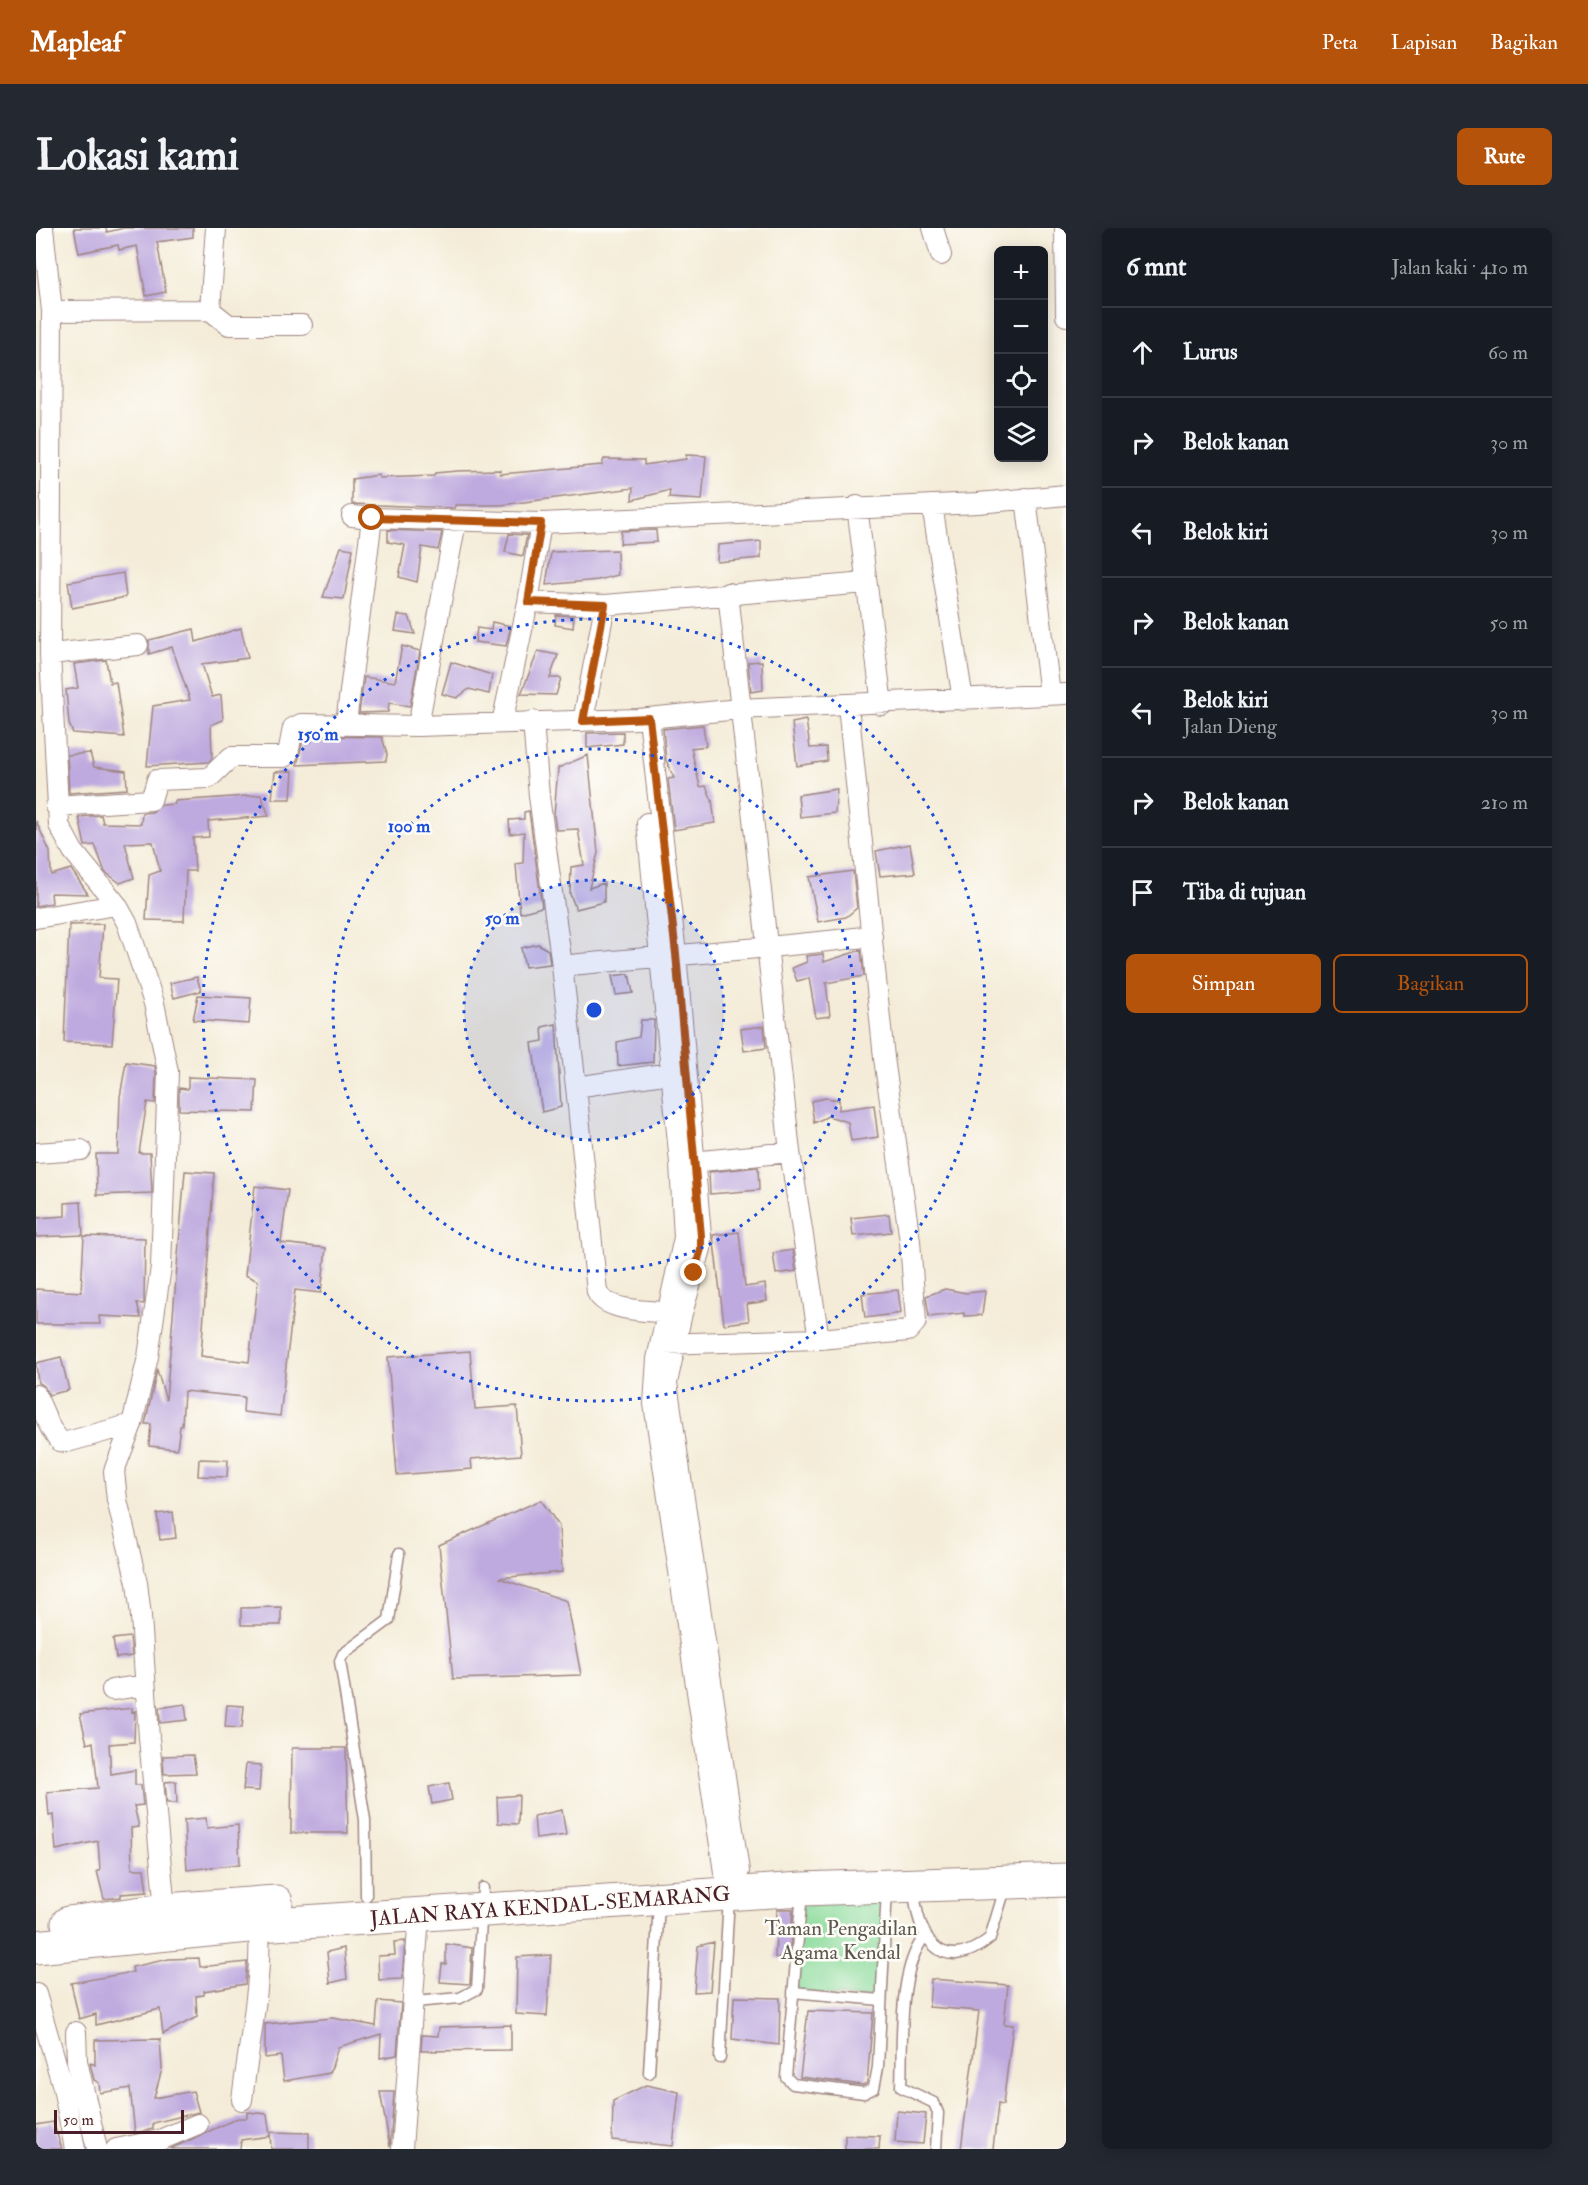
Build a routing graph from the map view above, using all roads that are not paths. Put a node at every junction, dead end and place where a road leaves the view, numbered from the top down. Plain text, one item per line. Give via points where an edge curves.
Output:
1 (43, 228) edge
2 (216, 228) edge
3 (933, 228) edge
4 (1065, 228) edge
5 (941, 255) dead end
6 (52, 310) junction
7 (210, 310) junction
8 (1066, 316) edge
9 (302, 325) dead end
10 (1066, 495) edge
11 (1026, 498) junction
12 (932, 505) junction
13 (856, 506) junction
14 (456, 521) junction
15 (541, 523) junction
16 (44, 562) edge
17 (866, 584) junction
18 (728, 594) junction
19 (528, 602) junction
20 (605, 605) junction
21 (138, 645) dead end
22 (50, 654) junction
23 (1058, 695) edge
24 (963, 700) junction
25 (848, 705) junction
26 (882, 705) junction
27 (739, 709) junction
28 (644, 718) junction
29 (583, 721) junction
30 (533, 722) junction
31 (346, 723) junction
32 (502, 723) junction
33 (418, 726) junction
34 (44, 742) edge
35 (56, 806) junction
36 (117, 904) junction
37 (36, 918) edge
38 (872, 936) junction
39 (767, 947) junction
40 (667, 955) junction
41 (562, 966) junction
42 (670, 1073) junction
43 (576, 1086) junction
44 (81, 1150) dead end
45 (790, 1152) junction
46 (36, 1153) edge
47 (688, 1162) junction
48 (675, 1312) junction
49 (819, 1339) junction
50 (668, 1344) junction
51 (36, 1395) edge
52 (132, 1424) junction
53 (399, 1554) dead end
54 (145, 1685) junction
55 (112, 1690) dead end
56 (1066, 1863) edge
57 (731, 1879) junction
58 (1066, 1880) edge
59 (1006, 1881) junction
60 (901, 1885) junction
61 (802, 1889) junction
62 (366, 1896) junction
63 (659, 1899) junction
64 (482, 1900) junction
65 (165, 1910) junction
66 (419, 1915) junction
67 (259, 1925) junction
68 (86, 1933) junction
69 (925, 1936) junction
70 (38, 1940) edge
71 (793, 1992) junction
72 (36, 1994) edge
73 (881, 2000) junction
74 (414, 2002) junction
75 (76, 2032) dead end
76 (720, 2058) dead end
77 (649, 2073) dead end
78 (242, 2100) dead end
79 (198, 2124) dead end
80 (80, 2141) edge
81 (116, 2149) edge
82 (402, 2149) edge
83 (936, 2149) edge

1 - 6 street
2 - 7 street
3 - 5 street
4 - 8 street
6 - 7 street
6 - 16 street
7 - 9 street via 229,325
10 - 11 street
11 - 12 street
11 - 23 street
12 - 13 street
12 - 24 street
13 - 15 street
13 - 17 street
14 - 15 street
14 - 31 street via 362,517
14 - 33 street
15 - 19 street
16 - 22 street
17 - 18 street
17 - 26 street
18 - 20 street
18 - 27 street
19 - 20 street
19 - 32 street
20 - 29 street
21 - 22 street
22 - 34 street
23 - 24 street
24 - 26 street
25 - 26 street
25 - 27 street
25 - 38 street
27 - 28 street
27 - 39 street
28 - 29 street
28 - 40 street
29 - 30 street
30 - 32 street
30 - 41 street
31 - 33 street
31 - 35 street via 298,725 293,728 284,757 231,758 209,778 157,780 150,800
32 - 33 street
34 - 35 street
35 - 36 street via 65,839
36 - 37 street
36 - 52 street via 154,1003 168,1072 161,1267 148,1358
38 - 39 street
38 - 49 street via 884,1058 910,1240 916,1322 908,1331
39 - 40 street
39 - 45 street
40 - 41 street
40 - 42 street
40 - 47 street
41 - 43 street
42 - 43 street
42 - 47 street
43 - 48 street via 597,1292 603,1301 619,1308
44 - 46 street
45 - 47 street
45 - 49 street
47 - 48 street via 692,1237
48 - 50 street
49 - 50 street
50 - 57 street via 667,1383 686,1571
51 - 52 street via 60,1441
52 - 54 street via 114,1472 137,1583
53 - 62 lane via 389,1620 343,1654 340,1661 365,1820
54 - 55 street
54 - 65 street
56 - 57 highway, JALAN RAYA KENDAL-SEMARANG
57 - 61 highway, JALAN RAYA KENDAL-SEMARANG
57 - 63 highway, JALAN RAYA KENDAL-SEMARANG
57 - 64 highway, JALAN RAYA KENDAL-SEMARANG
57 - 76 lane
58 - 59 highway, JALAN RAYA KENDAL-SEMARANG
59 - 60 highway, JALAN RAYA KENDAL-SEMARANG
59 - 69 lane via 995,1928 981,1945 957,1955 941,1952
60 - 61 highway, JALAN RAYA KENDAL-SEMARANG
60 - 69 lane
60 - 73 lane
61 - 71 lane
62 - 64 highway, JALAN RAYA KENDAL-SEMARANG
62 - 65 highway, JALAN RAYA KENDAL-SEMARANG
63 - 64 highway, JALAN RAYA KENDAL-SEMARANG
63 - 77 lane
64 - 66 highway, JALAN RAYA KENDAL-SEMARANG
64 - 74 lane via 477,1989 460,1998
65 - 68 highway, JALAN RAYA KENDAL-SEMARANG
66 - 67 highway, JALAN RAYA KENDAL-SEMARANG
66 - 74 street
67 - 68 highway, JALAN RAYA KENDAL-SEMARANG
67 - 78 street via 259,1989
68 - 70 highway, JALAN RAYA KENDAL-SEMARANG
69 - 83 lane via 915,1948 907,1973 901,2086 934,2103 938,2113
71 - 73 lane
71 - 73 lane via 786,2057 789,2081 864,2094 874,2088 878,2067
72 - 80 street
74 - 82 street
75 - 80 street
79 - 81 street via 160,2140

